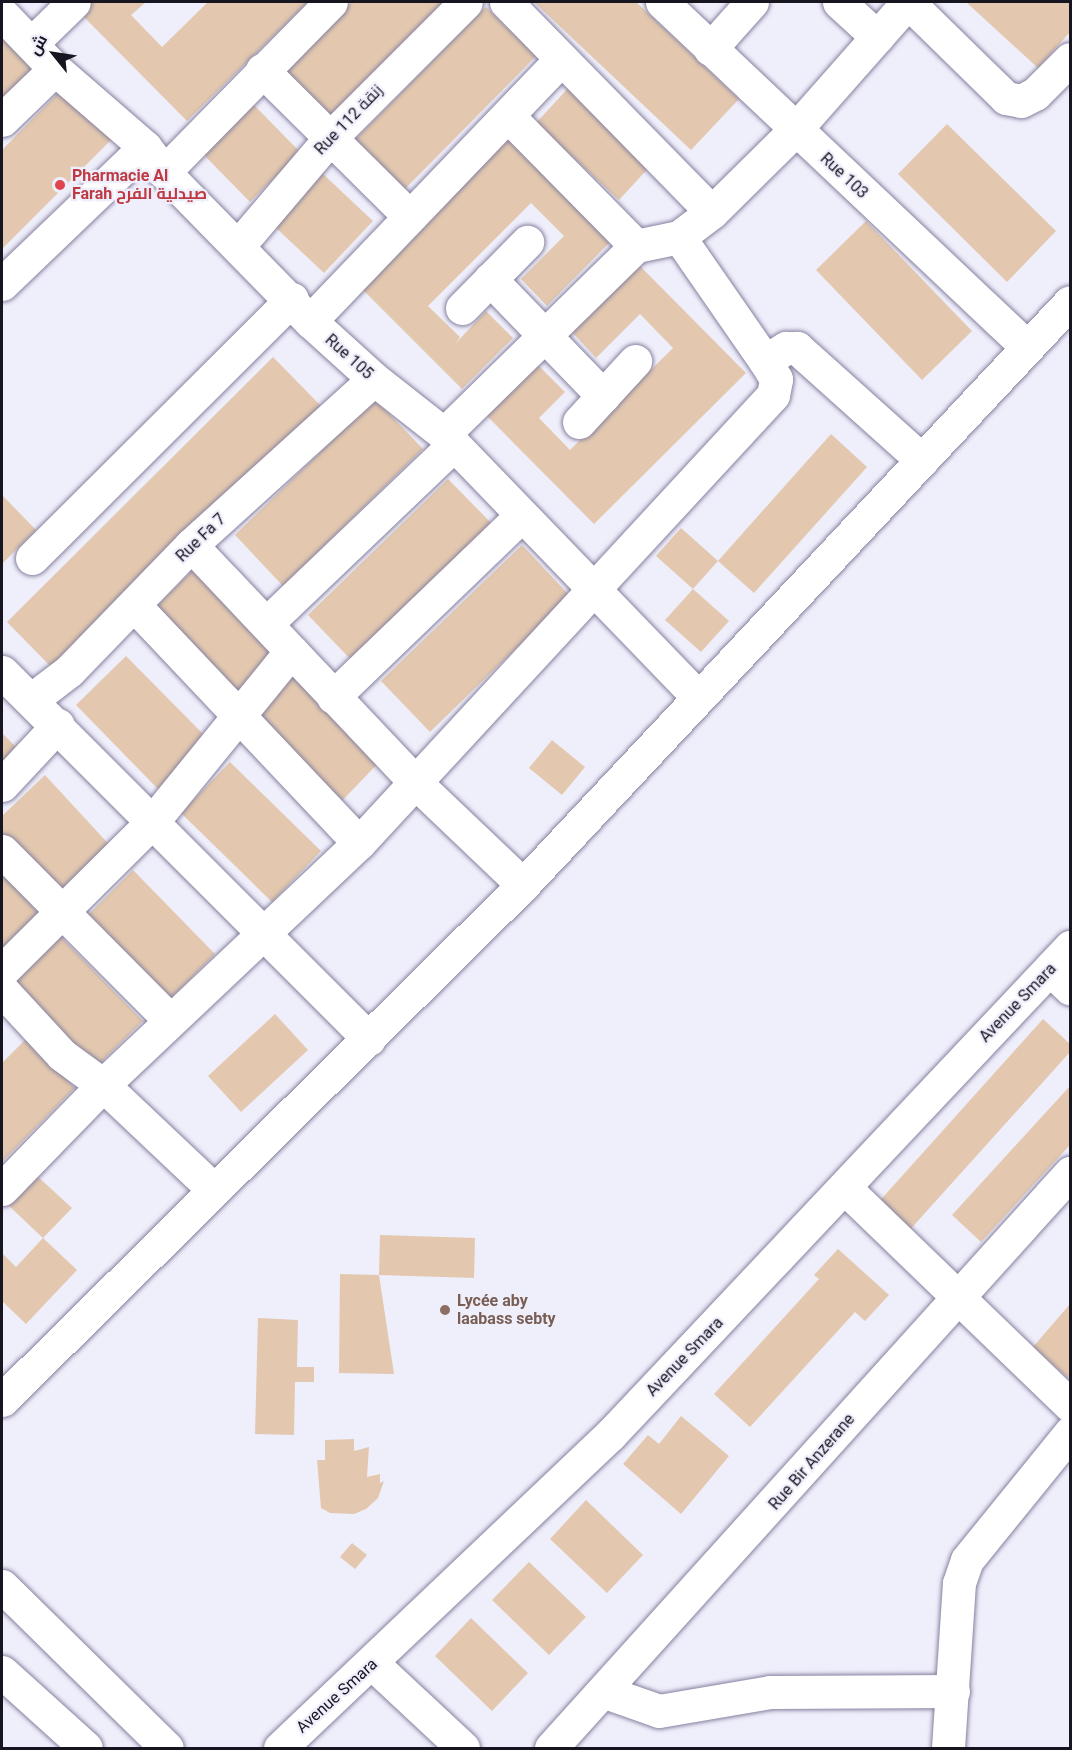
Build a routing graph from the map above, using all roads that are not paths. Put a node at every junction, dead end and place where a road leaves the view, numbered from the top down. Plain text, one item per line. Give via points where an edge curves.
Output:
1 (74, 2) edge
2 (331, 2) edge
3 (466, 2) edge
4 (506, 2) edge
5 (662, 2) edge
6 (752, 2) edge
7 (839, 2) edge
8 (908, 2) edge
9 (2, 14) edge
10 (878, 37) junction
11 (33, 42) junction
12 (710, 49) junction
13 (561, 59) junction
14 (1071, 59) edge
15 (55, 69) junction
16 (262, 70) junction
17 (508, 116) junction
18 (2, 120) edge
19 (795, 130) junction
20 (330, 138) junction
21 (154, 159) junction
22 (712, 212) junction
23 (408, 215) junction
24 (679, 237) junction
25 (527, 242) dead end
26 (238, 245) junction
27 (636, 246) junction
28 (490, 279) junction
29 (2, 284) edge
30 (1071, 302) edge
31 (462, 308) dead end
32 (301, 310) junction
33 (547, 334) junction
34 (1027, 347) junction
35 (635, 360) dead end
36 (765, 361) junction
37 (374, 379) junction
38 (603, 396) junction
39 (579, 422) dead end
40 (449, 440) junction
41 (922, 460) junction
42 (520, 517) junction
43 (191, 545) junction
44 (32, 558) dead end
45 (596, 592) junction
46 (135, 606) junction
47 (266, 624) junction
48 (291, 651) junction
49 (2, 672) edge
50 (333, 697) junction
51 (698, 697) junction
52 (31, 700) junction
53 (238, 713) junction
54 (58, 725) junction
55 (416, 783) junction
56 (2, 785) edge
57 (153, 821) junction
58 (359, 843) junction
59 (2, 851) edge
60 (523, 885) junction
61 (59, 912) junction
62 (262, 935) junction
63 (1064, 968) edge
64 (2, 971) edge
65 (8, 1010) edge
66 (170, 1020) junction
67 (369, 1039) junction
68 (103, 1085) junction
69 (1071, 1173) edge
70 (212, 1188) junction
71 (2, 1189) edge
72 (846, 1189) junction
73 (955, 1299) junction
74 (2, 1400) edge
75 (1071, 1405) edge
76 (1071, 1433) edge
77 (2, 1586) edge
78 (373, 1664) junction
79 (2, 1672) edge
80 (953, 1691) junction
81 (606, 1692) junction
82 (86, 1749) edge
83 (167, 1749) edge
84 (280, 1749) edge
85 (463, 1749) edge
86 (551, 1749) edge
87 (948, 1749) edge

1 - 11 street
2 - 16 street
3 - 20 street, Rue 112 زنقة
4 - 13 street
5 - 12 street, Rue 103
6 - 12 street
7 - 10 street
8 - 10 street
8 - 14 street via 1006,98 1022,101 1035,94
9 - 11 street, Rue 105
10 - 19 street
11 - 15 street, Rue 105
12 - 19 street, Rue 103
13 - 17 street
13 - 22 street
15 - 18 street
15 - 21 street, Rue 105
16 - 20 street
16 - 21 street
17 - 23 street
17 - 27 street
19 - 22 street
19 - 34 street, Rue 103
20 - 23 street
20 - 26 street, Rue 112 زنقة
21 - 26 street, Rue 105
21 - 29 street
22 - 24 street
23 - 32 street
24 - 27 street
24 - 36 street
25 - 28 street
26 - 32 street, Rue 105
27 - 33 street
28 - 31 street
28 - 33 street
30 - 34 street
32 - 37 street, Rue 105
32 - 44 street
33 - 38 street
33 - 40 street
34 - 41 street
35 - 38 street
36 - 41 street via 786,348 797,348
36 - 45 street via 776,380 773,395
37 - 40 street, Rue 105
37 - 43 street, Rue Fa 7
38 - 39 street
40 - 42 street, Rue 105
40 - 47 street
41 - 51 street
42 - 45 street, Rue 105
42 - 50 street
43 - 46 street, Rue Fa 7
43 - 47 street
45 - 51 street, Rue 105
45 - 55 street
46 - 52 street, Rue Fa 7 via 69,671
46 - 53 street
47 - 48 street
48 - 50 street
48 - 53 street
49 - 52 street
50 - 55 street
51 - 60 street
52 - 54 street
53 - 57 street
53 - 58 street
54 - 56 street
54 - 57 street
55 - 58 street
55 - 60 street
57 - 61 street
57 - 62 street
58 - 62 street
59 - 61 street
60 - 67 street
61 - 64 street
61 - 66 street
62 - 66 street
62 - 67 street
63 - 72 street, Avenue Smara
65 - 68 street
66 - 68 street
67 - 70 street
68 - 70 street
68 - 71 street
69 - 73 street, Rue Bir Anzerane
70 - 74 street
72 - 73 street
72 - 78 street, Avenue Smara via 610,1435
73 - 75 street
73 - 81 street, Rue Bir Anzerane
76 - 80 street via 967,1560 959,1583
77 - 83 street
78 - 84 street, Avenue Smara
78 - 85 street
79 - 82 street
80 - 81 street via 770,1692 659,1711
80 - 87 street
81 - 86 street, Rue Bir Anzerane

